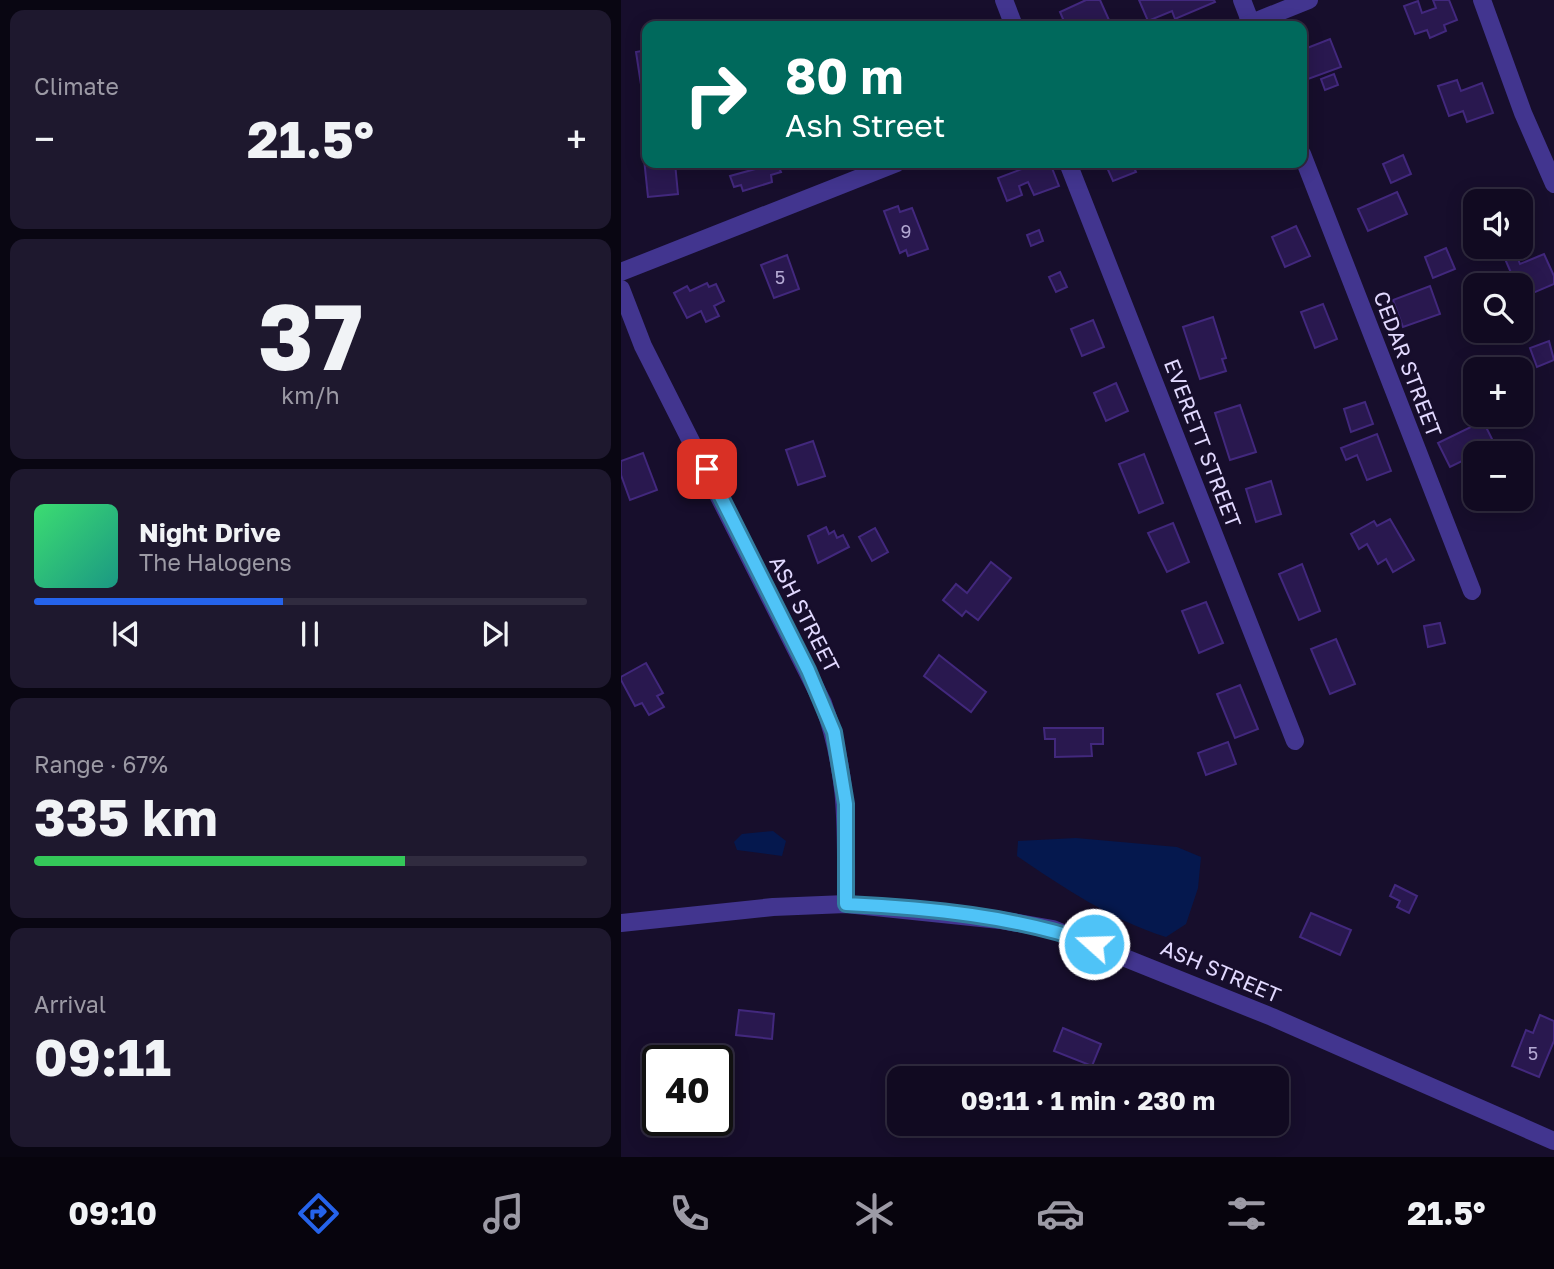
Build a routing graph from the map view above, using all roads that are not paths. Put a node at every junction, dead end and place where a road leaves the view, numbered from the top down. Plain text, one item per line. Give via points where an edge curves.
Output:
1 (1004, 0) edge
2 (1242, 0) edge
3 (1309, 0) edge
4 (1481, 0) edge
5 (1012, 21) edge
6 (1248, 21) edge
7 (1259, 21) edge
8 (1307, 167) edge
9 (884, 168) edge
10 (1070, 168) edge
11 (1554, 184) edge
12 (621, 272) edge
13 (621, 289) edge
14 (1472, 591) dead end
15 (1295, 741) dead end
16 (846, 904) junction
17 (621, 923) edge
18 (1554, 1142) edge

1 - 5 street
2 - 6 street
3 - 7 street
4 - 11 street
8 - 14 street, CEDAR STREET
9 - 12 street
10 - 15 street, EVERETT STREET
13 - 16 street, ASH STREET via 643,346 823,703 844,783
16 - 17 street
16 - 18 street, ASH STREET via 1053,929 1272,1017

